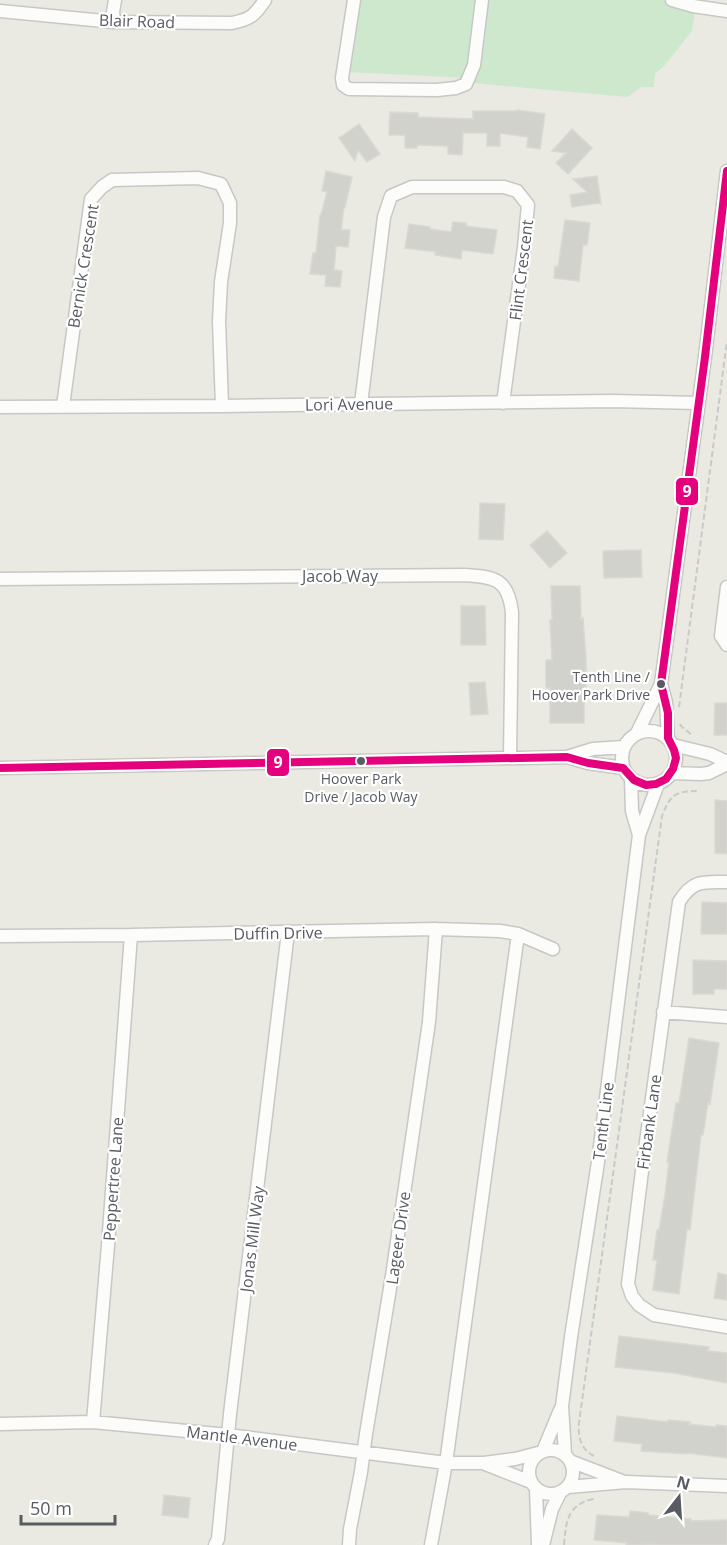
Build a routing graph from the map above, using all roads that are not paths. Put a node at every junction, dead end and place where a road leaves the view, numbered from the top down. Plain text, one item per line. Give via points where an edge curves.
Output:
1 (115, 0) edge
2 (265, 0) edge
3 (354, 0) edge
4 (482, 0) edge
5 (672, 0) edge
6 (0, 11) edge
7 (727, 11) edge
8 (114, 22) junction
9 (727, 171) edge
10 (724, 226) edge
11 (503, 403) junction
12 (698, 403) junction
13 (361, 404) junction
14 (63, 406) junction
15 (222, 406) junction
16 (0, 407) edge
17 (0, 579) edge
18 (727, 587) edge
19 (727, 645) edge
20 (661, 684) junction
21 (637, 733) junction
22 (670, 742) junction
23 (624, 747) junction
24 (567, 757) junction
25 (510, 758) junction
26 (727, 763) edge
27 (0, 768) edge
28 (623, 768) junction
29 (672, 772) junction
30 (631, 779) junction
31 (658, 784) junction
32 (639, 835) junction
33 (727, 882) edge
34 (436, 929) junction
35 (288, 933) junction
36 (518, 934) junction
37 (131, 935) junction
38 (0, 936) edge
39 (553, 949) dead end
40 (663, 1012) junction
41 (727, 1017) edge
42 (727, 1327) edge
43 (562, 1406) junction
44 (93, 1422) junction
45 (0, 1424) edge
46 (228, 1436) junction
47 (541, 1452) junction
48 (363, 1453) junction
49 (568, 1458) junction
50 (446, 1463) junction
51 (484, 1463) junction
52 (626, 1482) junction
53 (533, 1486) junction
54 (727, 1486) edge
55 (564, 1490) junction
56 (215, 1545) edge
57 (349, 1545) edge
58 (431, 1545) edge
59 (538, 1545) edge
60 (543, 1545) edge

1 - 8 street
2 - 8 street, Blair Road via 247,20 232,23
3 - 4 street via 343,85 349,89 437,90 466,84 474,64
5 - 7 street
6 - 8 street, Blair Road
9 - 10 street
10 - 12 street
11 - 12 street, Lori Avenue
11 - 13 street, Lori Avenue
11 - 13 street, Flint Crescent via 528,205 517,191 504,187 428,186 412,187 391,196 384,217
12 - 20 street
13 - 15 street, Lori Avenue
14 - 15 street, Lori Avenue
14 - 15 street, Bernick Crescent via 91,199 112,180 162,178 198,178 221,184 230,203 220,282
14 - 16 street, Lori Avenue
17 - 25 street, Jacob Way via 465,575 492,578 508,591 513,612
18 - 19 street via 721,636
20 - 21 street
20 - 22 street
21 - 22 street via 653,731
21 - 23 street
22 - 26 street
22 - 29 street via 676,754
23 - 24 street via 593,749
23 - 28 street
24 - 25 street
24 - 28 street
25 - 27 street
26 - 29 street via 709,773
28 - 30 street
29 - 31 street
30 - 31 street via 639,784
30 - 32 street, Tenth Line via 632,811
31 - 32 street, Tenth Line
32 - 43 street, Tenth Line via 598,1162
33 - 40 street, Firbank Lane via 702,882 686,890 680,902
34 - 35 street, Duffin Drive
34 - 36 street, Duffin Drive
34 - 48 street, Lageer Drive via 429,1022
35 - 37 street, Duffin Drive
35 - 46 street, Jonas Mill Way
36 - 39 street, Duffin Drive
36 - 50 street
37 - 38 street, Duffin Drive
37 - 44 street, Peppertree Lane
40 - 41 street
40 - 42 street, Firbank Lane via 628,1284 639,1305 654,1315
43 - 47 street, Tenth Line
43 - 49 street, Tenth Line
44 - 45 street, Mantle Avenue
44 - 46 street, Mantle Avenue
46 - 48 street, Mantle Avenue
46 - 56 street, Jonas Mill Way
47 - 49 street via 551,1449
47 - 51 street, Mantle Avenue
47 - 53 street via 528,1470
48 - 50 street, Mantle Avenue
48 - 57 street, Lageer Drive
49 - 52 street
49 - 55 street via 573,1474
50 - 51 street, Mantle Avenue
50 - 58 street
51 - 53 street, Mantle Avenue
52 - 54 street
52 - 55 street
53 - 55 street via 547,1494
53 - 59 street
55 - 60 street via 552,1509

